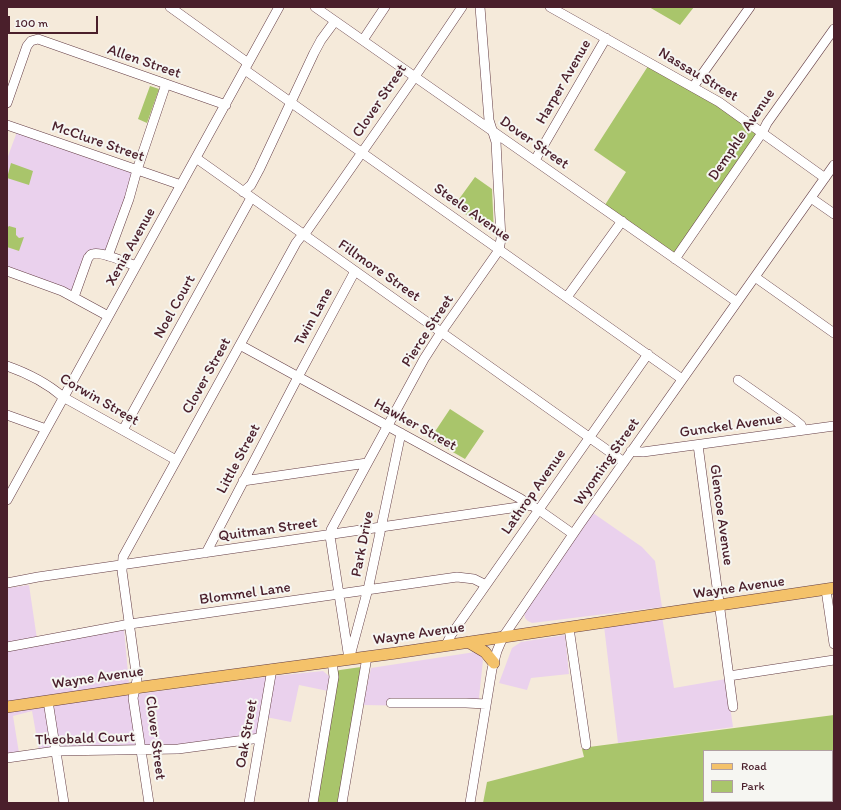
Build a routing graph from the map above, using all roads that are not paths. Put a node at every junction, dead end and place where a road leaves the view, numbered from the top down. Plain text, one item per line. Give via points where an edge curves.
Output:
1 (170, 7) edge
2 (279, 7) edge
3 (315, 7) edge
4 (385, 7) edge
5 (462, 7) edge
6 (480, 7) edge
7 (550, 7) edge
8 (750, 7) edge
9 (335, 21) junction
10 (834, 29) edge
11 (606, 38) junction
12 (363, 40) junction
13 (246, 67) junction
14 (415, 76) junction
15 (166, 84) junction
16 (693, 87) junction
17 (290, 102) junction
18 (7, 103) edge
19 (226, 105) junction
20 (7, 125) edge
21 (493, 131) junction
22 (762, 133) junction
23 (362, 153) junction
24 (196, 158) junction
25 (535, 160) junction
26 (834, 165) edge
27 (137, 170) junction
28 (825, 178) junction
29 (181, 185) junction
30 (247, 195) junction
31 (811, 198) junction
32 (834, 214) edge
33 (622, 221) junction
34 (303, 234) junction
35 (499, 250) junction
36 (108, 256) junction
37 (675, 259) junction
38 (136, 266) junction
39 (7, 271) edge
40 (355, 271) junction
41 (754, 277) junction
42 (74, 297) junction
43 (567, 297) junction
44 (737, 302) junction
45 (108, 316) junction
46 (441, 332) junction
47 (834, 334) edge
48 (240, 345) junction
49 (648, 354) junction
50 (7, 366) edge
51 (298, 377) junction
52 (682, 379) junction
53 (738, 380) dead end
54 (64, 397) junction
55 (7, 415) edge
56 (388, 426) junction
57 (834, 426) edge
58 (46, 430) junction
59 (123, 430) junction
60 (803, 430) junction
61 (400, 433) junction
62 (590, 437) junction
63 (698, 445) junction
64 (631, 451) junction
65 (176, 460) junction
66 (624, 462) junction
67 (367, 463) junction
68 (244, 481) junction
69 (7, 500) edge
70 (536, 507) junction
71 (380, 528) junction
72 (573, 534) junction
73 (330, 536) junction
74 (206, 553) junction
75 (122, 566) junction
76 (7, 583) edge
77 (486, 585) junction
78 (830, 589) edge
79 (368, 590) junction
80 (338, 594) junction
81 (719, 605) junction
82 (130, 624) junction
83 (569, 628) junction
84 (503, 637) junction
85 (468, 642) junction
86 (834, 644) edge
87 (450, 645) junction
88 (7, 647) edge
89 (367, 657) junction
90 (349, 659) junction
91 (834, 660) edge
92 (332, 661) junction
93 (494, 663) junction
94 (272, 669) junction
95 (728, 676) junction
96 (135, 688) junction
97 (48, 701) junction
98 (391, 704) dead end
99 (486, 704) junction
100 (7, 707) edge
101 (733, 707) dead end
102 (260, 738) junction
103 (586, 745) dead end
104 (141, 750) junction
105 (56, 751) junction
106 (7, 758) edge
107 (64, 803) edge
108 (149, 803) edge
109 (249, 803) edge
110 (313, 803) edge
111 (342, 803) edge
112 (470, 803) edge

1 - 13 street, Steele Avenue
2 - 13 street, Xenia Avenue
3 - 9 street, Dover Street
4 - 12 street
5 - 14 street, Clover Street
6 - 21 street via 489,120
7 - 11 street, Nassau Street
8 - 16 street
9 - 12 street, Dover Street
9 - 17 street, Noel Court via 321,40
10 - 22 street, Demphle Avenue
11 - 16 street, Nassau Street
11 - 25 street, Harper Avenue
12 - 14 street, Dover Street
13 - 17 street, Steele Avenue
13 - 19 street, Xenia Avenue
14 - 21 street, Dover Street
14 - 23 street, Clover Street
15 - 18 street, Allen Street via 38,39 31,41 27,46
15 - 19 street, Allen Street
15 - 27 street
16 - 22 street, Nassau Street
17 - 23 street, Steele Avenue
17 - 30 street, Noel Court
19 - 24 street, Xenia Avenue
20 - 27 street, McClure Street
21 - 25 street, Dover Street
21 - 35 street via 496,142 501,239
22 - 28 street, Nassau Street
22 - 37 street, Demphle Avenue
23 - 34 street, Clover Street
23 - 35 street, Steele Avenue
24 - 29 street, Xenia Avenue
24 - 30 street, Fillmore Street
25 - 33 street, Dover Street
26 - 28 street, Wyoming Street
27 - 29 street, McClure Street
27 - 36 street
28 - 31 street, Wyoming Street
29 - 38 street, Xenia Avenue
30 - 34 street, Fillmore Street
30 - 59 street, Noel Court
31 - 32 street
31 - 41 street, Wyoming Street
33 - 37 street, Dover Street
33 - 43 street
34 - 40 street, Fillmore Street
34 - 48 street, Clover Street
35 - 43 street, Steele Avenue
35 - 46 street, Pierce Street
36 - 38 street
36 - 42 street via 95,253 90,256
37 - 44 street, Dover Street
38 - 45 street, Xenia Avenue
39 - 42 street
40 - 46 street, Fillmore Street
40 - 51 street, Twin Lane
41 - 44 street, Wyoming Street
41 - 47 street
42 - 45 street
43 - 49 street, Steele Avenue
44 - 52 street, Wyoming Street
45 - 54 street, Xenia Avenue
46 - 56 street, Pierce Street
46 - 62 street, Fillmore Street
48 - 51 street, Hawker Street
48 - 65 street, Clover Street
49 - 52 street, Steele Avenue
49 - 62 street, Lathrop Avenue
50 - 54 street, Corwin Street via 26,374
51 - 56 street, Hawker Street
51 - 68 street, Little Street
52 - 64 street, Wyoming Street
53 - 60 street via 795,420
54 - 58 street, Xenia Avenue
54 - 59 street, Corwin Street
55 - 58 street
56 - 61 street, Hawker Street
56 - 67 street, Pierce Street
57 - 60 street, Gunckel Avenue
58 - 69 street, Xenia Avenue
59 - 65 street, Corwin Street
60 - 63 street, Gunckel Avenue
61 - 70 street, Hawker Street
61 - 71 street, Park Drive
62 - 66 street, Fillmore Street
62 - 70 street, Lathrop Avenue
63 - 64 street, Gunckel Avenue via 643,452
63 - 81 street, Glencoe Avenue
64 - 66 street, Wyoming Street
65 - 75 street, Clover Street via 123,557
66 - 72 street, Wyoming Street
67 - 68 street
67 - 73 street, Pierce Street via 330,530
68 - 74 street, Little Street
70 - 71 street, Quitman Street
70 - 72 street, Hawker Street
70 - 77 street, Lathrop Avenue
71 - 73 street, Quitman Street
71 - 79 street, Park Drive
72 - 84 street, Wyoming Street
73 - 74 street, Quitman Street
73 - 80 street, Pierce Street
74 - 75 street, Quitman Street
75 - 76 street, Quitman Street
75 - 82 street, Clover Street
77 - 79 street, Blommel Lane via 474,579 457,577
77 - 87 street, Lathrop Avenue via 451,635 448,643
78 - 81 main road, Wayne Avenue
78 - 86 street
79 - 80 street, Blommel Lane
79 - 90 street, Park Drive
80 - 82 street, Blommel Lane
80 - 90 street, Pierce Street
81 - 83 main road, Wayne Avenue
81 - 95 street, Glencoe Avenue
82 - 88 street, Blommel Lane
82 - 96 street, Clover Street via 137,680
83 - 84 main road, Wayne Avenue
83 - 103 street
84 - 85 main road, Wayne Avenue
84 - 93 street, Wyoming Street
85 - 87 main road, Wayne Avenue
85 - 93 main road via 485,652
87 - 89 main road, Wayne Avenue
89 - 90 main road, Wayne Avenue
89 - 111 street
90 - 92 main road, Wayne Avenue
91 - 95 street
92 - 94 main road, Wayne Avenue
92 - 110 street via 333,682
93 - 99 street, Wyoming Street
94 - 96 main road, Wayne Avenue
94 - 102 street, Oak Street
95 - 101 street, Glencoe Avenue
96 - 97 main road, Wayne Avenue
96 - 104 street, Clover Street
97 - 100 main road, Wayne Avenue
97 - 105 street
98 - 99 street
99 - 112 street, Wyoming Street
102 - 104 street, Theobald Court via 178,749
102 - 109 street, Oak Street
104 - 105 street, Theobald Court
104 - 108 street, Clover Street
105 - 106 street, Theobald Court
105 - 107 street

